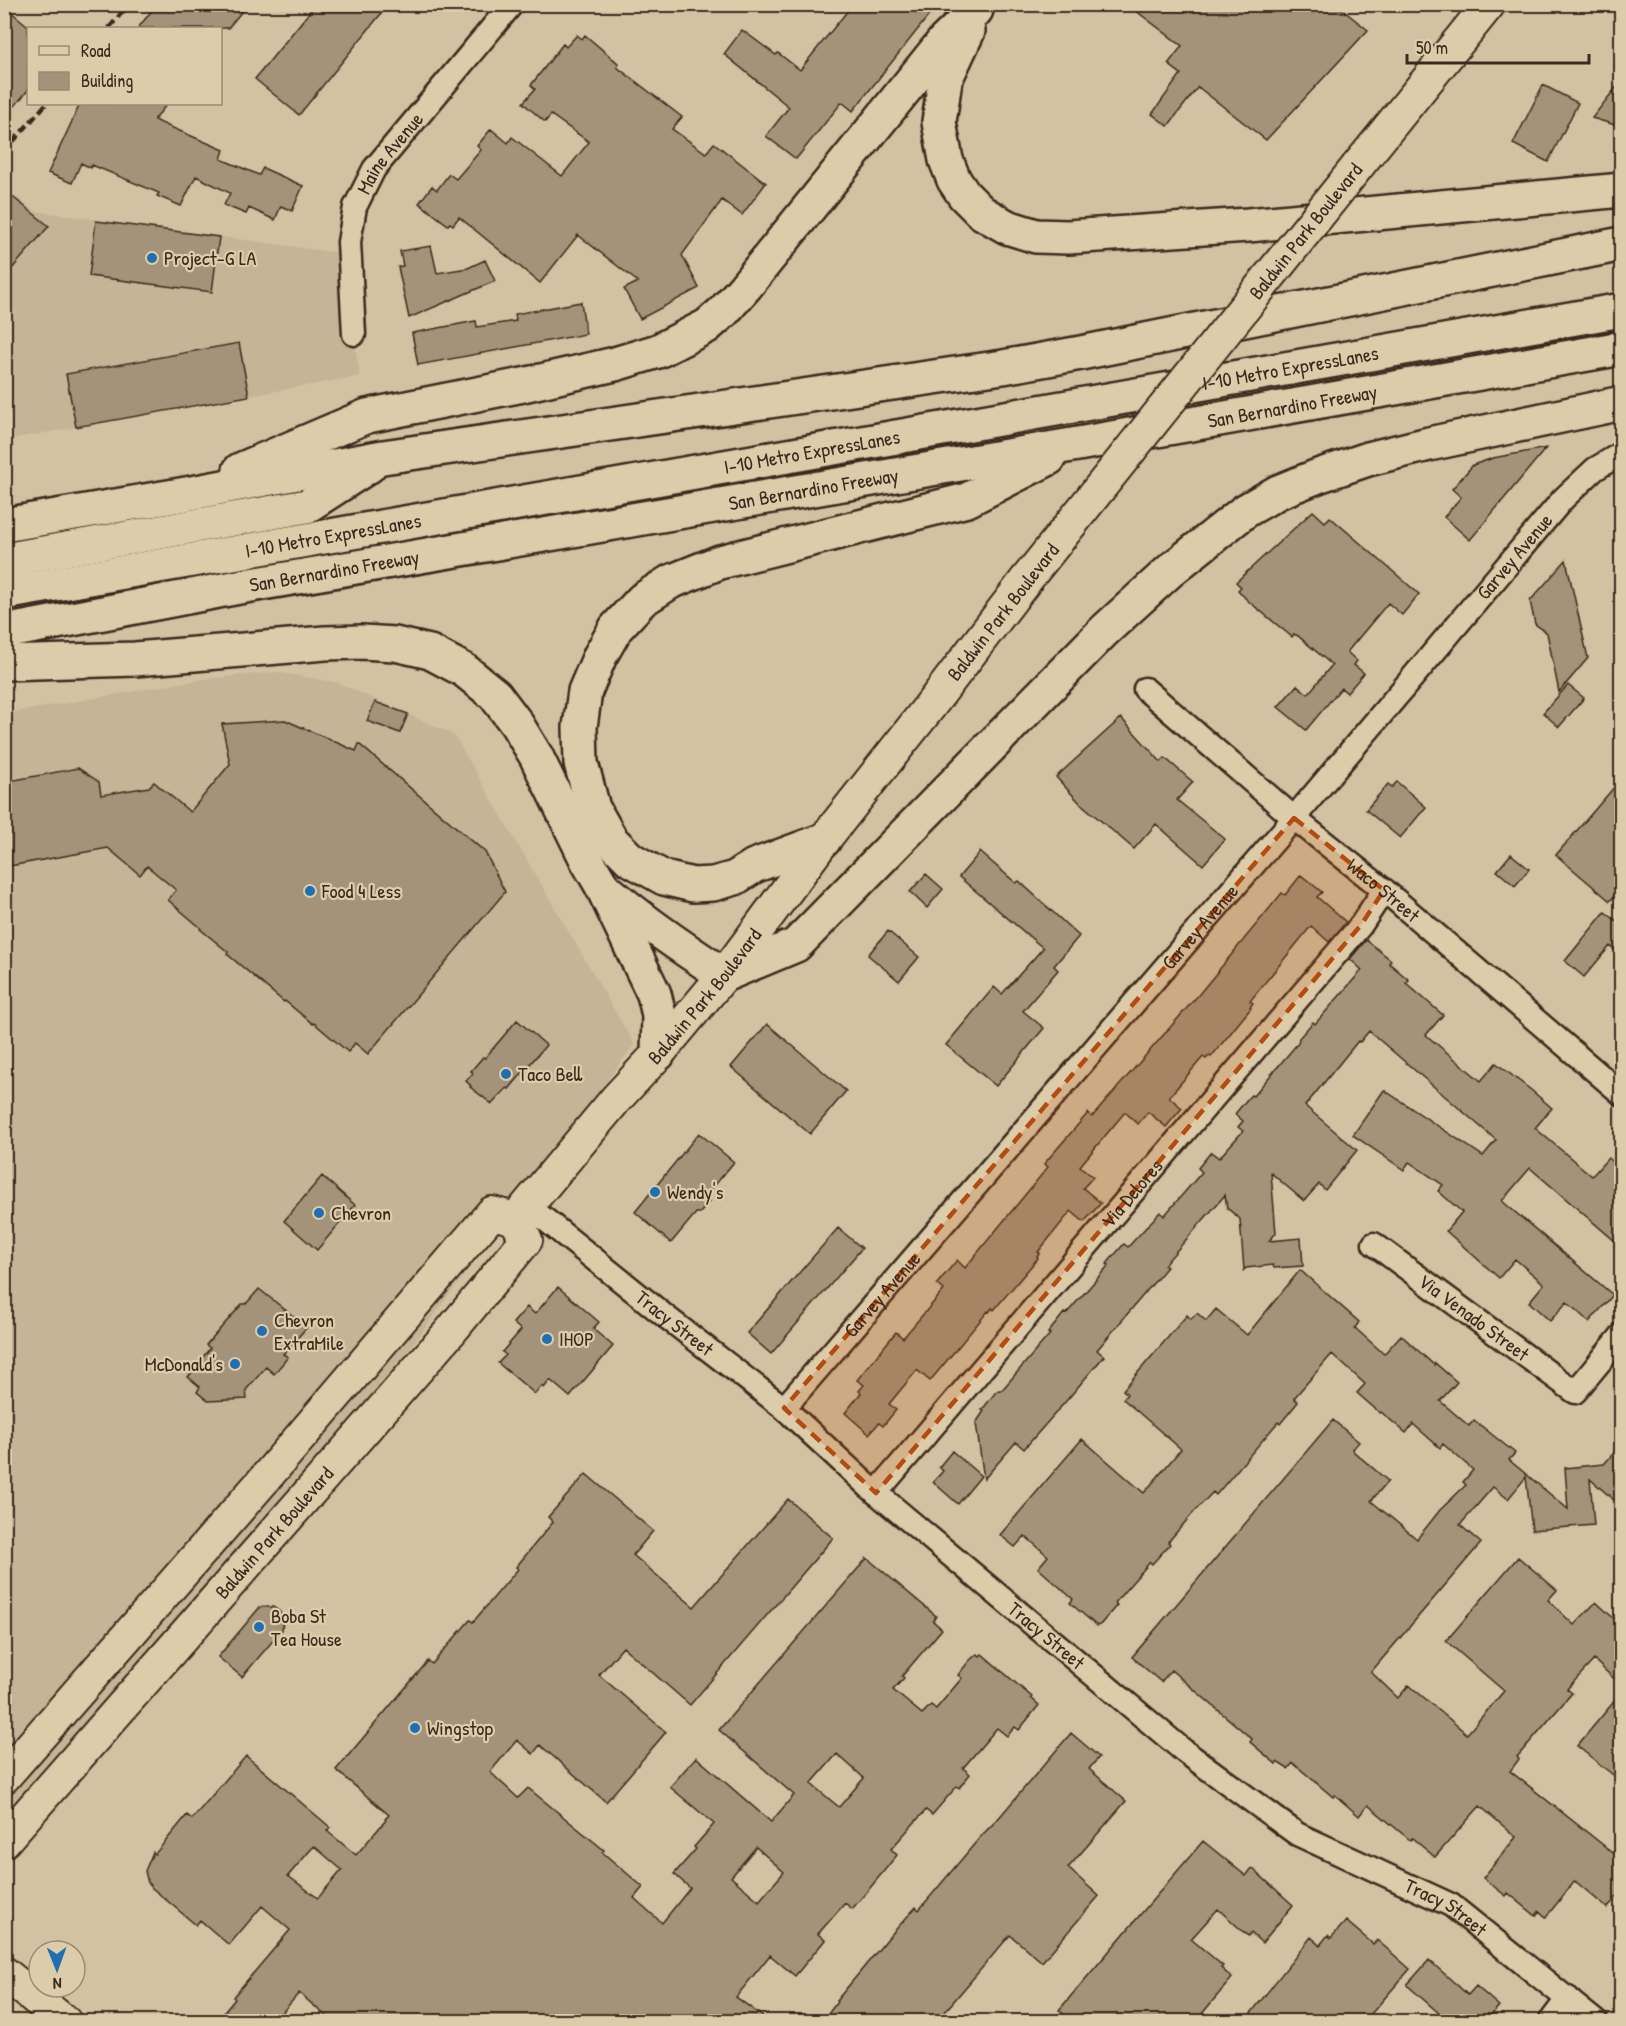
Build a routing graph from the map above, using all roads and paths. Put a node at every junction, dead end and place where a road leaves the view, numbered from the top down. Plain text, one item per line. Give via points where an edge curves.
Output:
1 (512, 4) edge
2 (1489, 4) edge
3 (978, 7) edge
4 (1622, 190) edge
5 (1622, 244) edge
6 (1622, 310) edge
7 (354, 334) dead end
8 (1622, 348) edge
9 (1622, 403) edge
10 (1078, 444) junction
11 (1622, 453) edge
12 (383, 457) junction
13 (186, 494) junction
14 (4, 525) edge
15 (4, 560) edge
16 (4, 593) edge
17 (4, 632) edge
18 (4, 663) edge
19 (1145, 689) dead end
20 (1294, 818) junction
21 (824, 840) junction
22 (602, 886) junction
23 (1384, 890) junction
24 (724, 975) junction
25 (658, 1054) junction
26 (1622, 1094) edge
27 (522, 1212) junction
28 (1374, 1244) dead end
29 (1622, 1335) edge
30 (784, 1408) junction
31 (876, 1493) junction
32 (231, 1516) junction
33 (166, 1655) junction
34 (4, 1777) edge
35 (4, 1841) edge
36 (4, 1973) edge
37 (1568, 1998) junction
38 (65, 2022) edge
39 (1550, 2022) edge
40 (1596, 2022) edge

1 - 7 street, Maine Avenue via 374,169 355,207 349,242
2 - 21 main road, Baldwin Park Boulevard, bridge via 1026,580
3 - 4 highway via 945,80 939,122 946,160 964,195 981,212 1036,237 1248,225
3 - 13 highway via 944,41 745,287 707,326 658,351 615,364 367,416
5 - 12 highway via 1003,367
6 - 16 highway, I-10 Metro ExpressLanes
8 - 10 highway, San Bernardino Freeway
9 - 24 highway via 1368,459 1278,492 1245,511 1172,569 1104,631 796,945
10 - 17 highway, San Bernardino Freeway via 239,587
10 - 21 highway via 967,500 720,562 670,582 642,600 616,628 585,691 580,727 580,763 593,808 611,840 644,868 693,885 735,878 754,866
11 - 20 street, Garvey Avenue via 1595,469 1563,499
12 - 13 highway
12 - 15 highway, I-10 Metro ExpressLanes via 307,506
13 - 14 highway
18 - 22 highway via 135,659 325,643 395,644 430,652 464,670 502,704 536,756
19 - 20 street, Waco Street
20 - 23 street, Waco Street
20 - 30 street, Garvey Avenue
21 - 24 main road, Baldwin Park Boulevard
22 - 24 highway via 686,951
22 - 25 highway via 654,994
23 - 26 street, Waco Street
23 - 31 street, Via Delores via 1361,925
24 - 25 main road, Baldwin Park Boulevard
25 - 27 main road, Baldwin Park Boulevard
27 - 30 street, Tracy Street
27 - 32 main road via 492,1213
27 - 33 main road, Baldwin Park Boulevard via 526,1240
28 - 29 street, Via Venado Street via 1575,1392
30 - 31 street, Tracy Street
31 - 37 street, Tracy Street via 1200,1763 1297,1834 1451,1905
32 - 33 main road via 171,1627
32 - 34 main road
33 - 35 main road, Baldwin Park Boulevard
36 - 38 main road
37 - 39 street
37 - 40 street, Tracy Street

